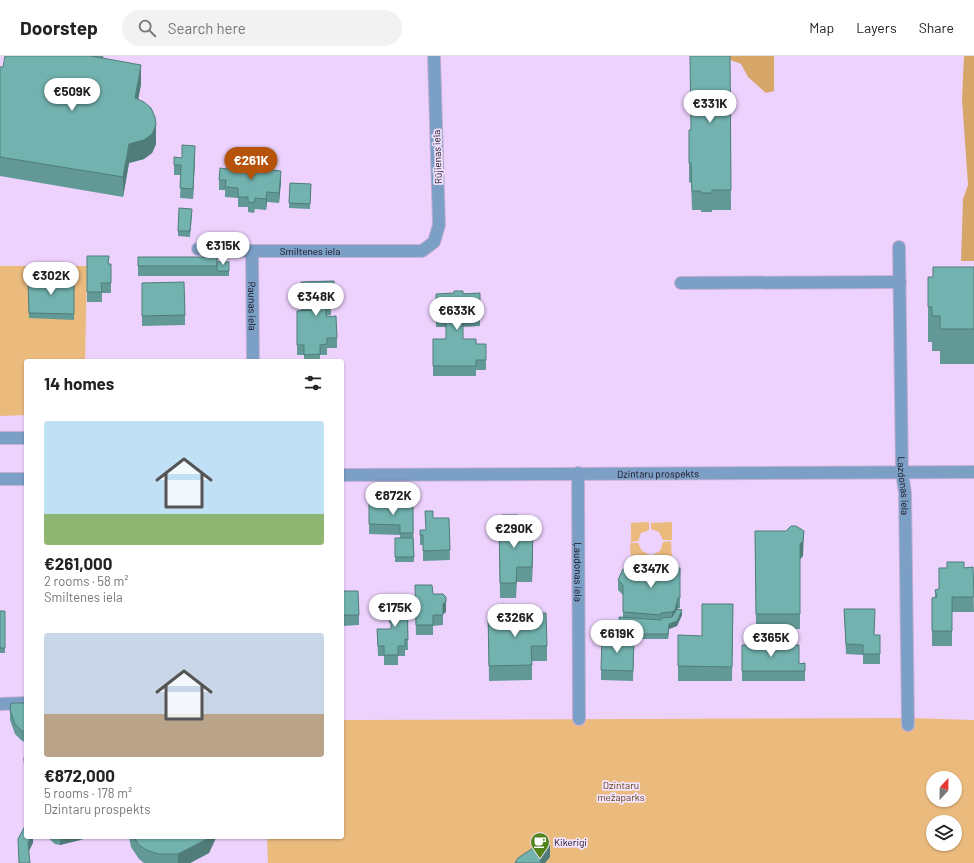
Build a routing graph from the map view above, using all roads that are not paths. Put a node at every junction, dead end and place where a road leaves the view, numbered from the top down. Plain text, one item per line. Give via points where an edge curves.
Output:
1 (434, 56) edge
2 (900, 247) dead end
3 (198, 249) dead end
4 (252, 251) junction
5 (422, 252) joint
6 (900, 282) junction
7 (681, 283) dead end
8 (253, 359) edge
9 (0, 438) edge
10 (24, 438) edge
11 (974, 472) edge
12 (578, 473) junction
13 (902, 473) junction
14 (344, 475) edge
15 (0, 479) edge
16 (24, 479) edge
17 (24, 703) edge
18 (0, 704) edge
19 (579, 719) dead end
20 (908, 725) dead end

1 - 5 street, Rūjienas iela via 439,225 434,242
2 - 6 street, Lazdonas iela
3 - 4 street, Smiltenes iela
4 - 5 street, Smiltenes iela
4 - 8 street, Raunas iela
6 - 7 street
6 - 13 street, Lazdonas iela
9 - 10 street
11 - 13 street, Dzintaru prospekts
12 - 13 street, Dzintaru prospekts
12 - 14 street, Dzintaru prospekts
12 - 19 street, Ļaudonas iela
13 - 20 street, Lazdonas iela via 905,493
15 - 16 street
17 - 18 street

